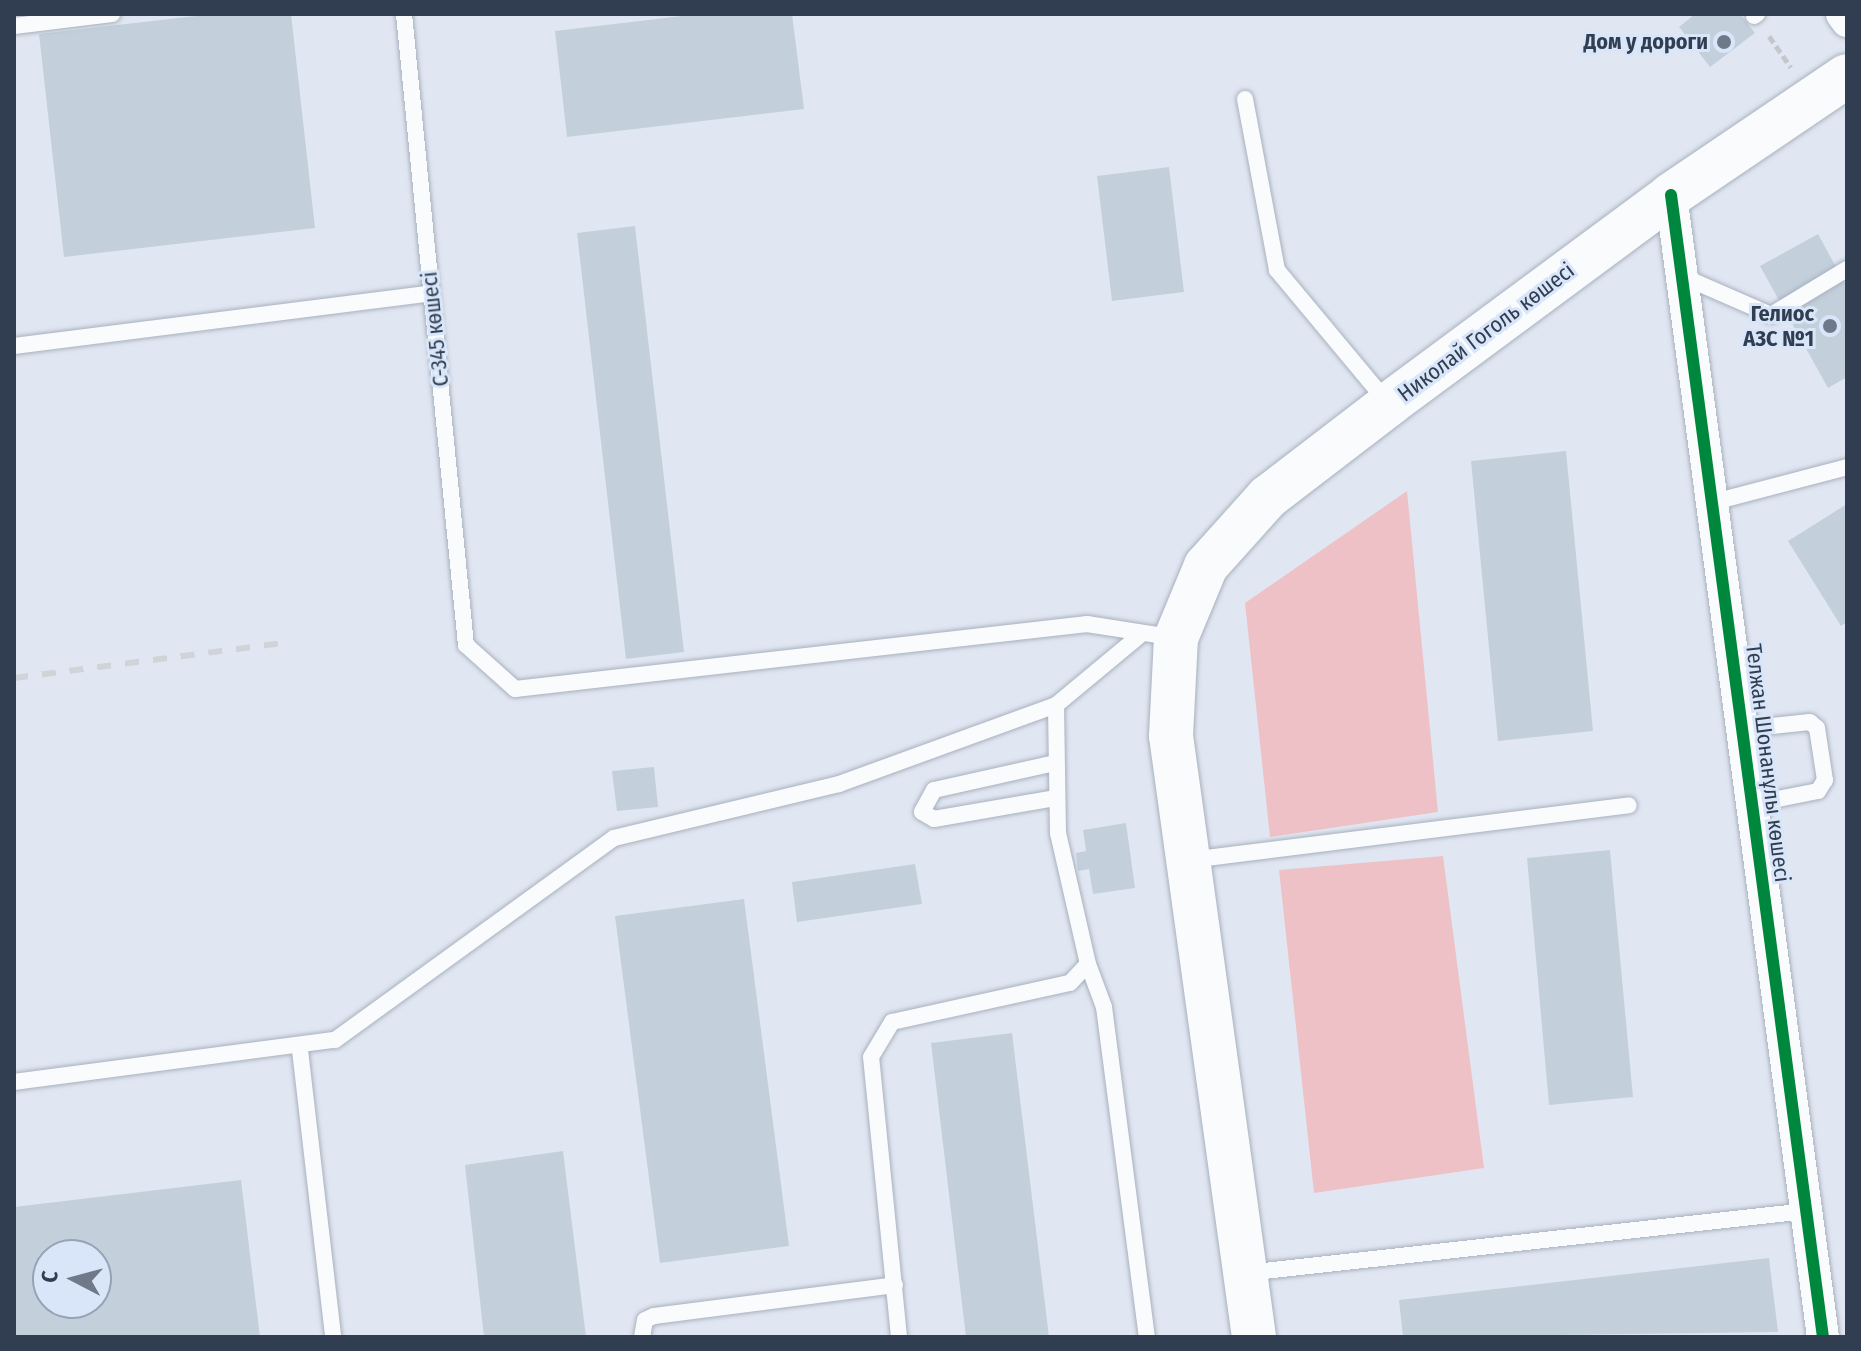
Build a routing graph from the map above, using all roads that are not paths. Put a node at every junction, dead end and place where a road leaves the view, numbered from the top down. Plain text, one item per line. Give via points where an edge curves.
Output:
1 (112, 14) edge
2 (404, 14) edge
3 (1842, 14) edge
4 (1847, 21) edge
5 (14, 26) edge
6 (1847, 76) edge
7 (1245, 99) dead end
8 (1671, 195) junction
9 (1847, 269) edge
10 (1684, 277) junction
11 (431, 293) junction
12 (14, 346) edge
13 (1389, 404) junction
14 (1847, 467) edge
15 (1714, 502) junction
16 (1157, 637) junction
17 (1056, 705) junction
18 (1744, 729) junction
19 (1055, 763) junction
20 (1056, 798) junction
21 (1753, 804) junction
22 (1629, 805) dead end
23 (1188, 860) junction
24 (1088, 964) junction
25 (300, 1050) junction
26 (14, 1082) edge
27 (1807, 1211) junction
28 (1245, 1273) junction
29 (895, 1285) junction
30 (333, 1337) edge
31 (642, 1337) edge
32 (899, 1337) edge
33 (1147, 1337) edge
34 (1254, 1337) edge
35 (1823, 1337) edge

1 - 5 lane
2 - 11 lane, С-345 көшесі
3 - 4 street
6 - 8 main road, Николай Гоголь көшесі
7 - 13 lane via 1277,270
8 - 10 street, Телжан Шонанұлы көшесі
8 - 13 main road, Николай Гоголь көшесі
9 - 10 lane via 1771,315
10 - 15 street, Телжан Шонанұлы көшесі
11 - 12 lane
11 - 16 lane, С-345 көшесі via 466,645 515,689 534,692 1087,624
13 - 16 main road, Николай Гоголь көшесі via 1268,497 1206,566
14 - 15 lane
15 - 18 street, Телжан Шонанұлы көшесі
16 - 17 lane
16 - 23 main road, Николай Гоголь көшесі
17 - 19 lane
17 - 25 lane via 839,784 614,838 335,1040
18 - 21 street, Телжан Шонанұлы көшесі
18 - 21 lane via 1810,722 1817,728 1825,780 1818,791
19 - 20 lane
19 - 20 lane via 934,790 922,812 934,819
20 - 24 lane via 1058,833
21 - 27 street, Телжан Шонанұлы көшесі
22 - 23 lane
23 - 28 main road, Николай Гоголь көшесі
24 - 29 lane via 1070,983 909,1017 878,1036 871,1057
24 - 33 lane via 1104,1007
25 - 26 lane
25 - 30 lane
27 - 28 lane
27 - 35 street, Телжан Шонанұлы көшесі
28 - 34 main road, Николай Гоголь көшесі
29 - 31 lane via 654,1316 645,1320
29 - 32 lane

